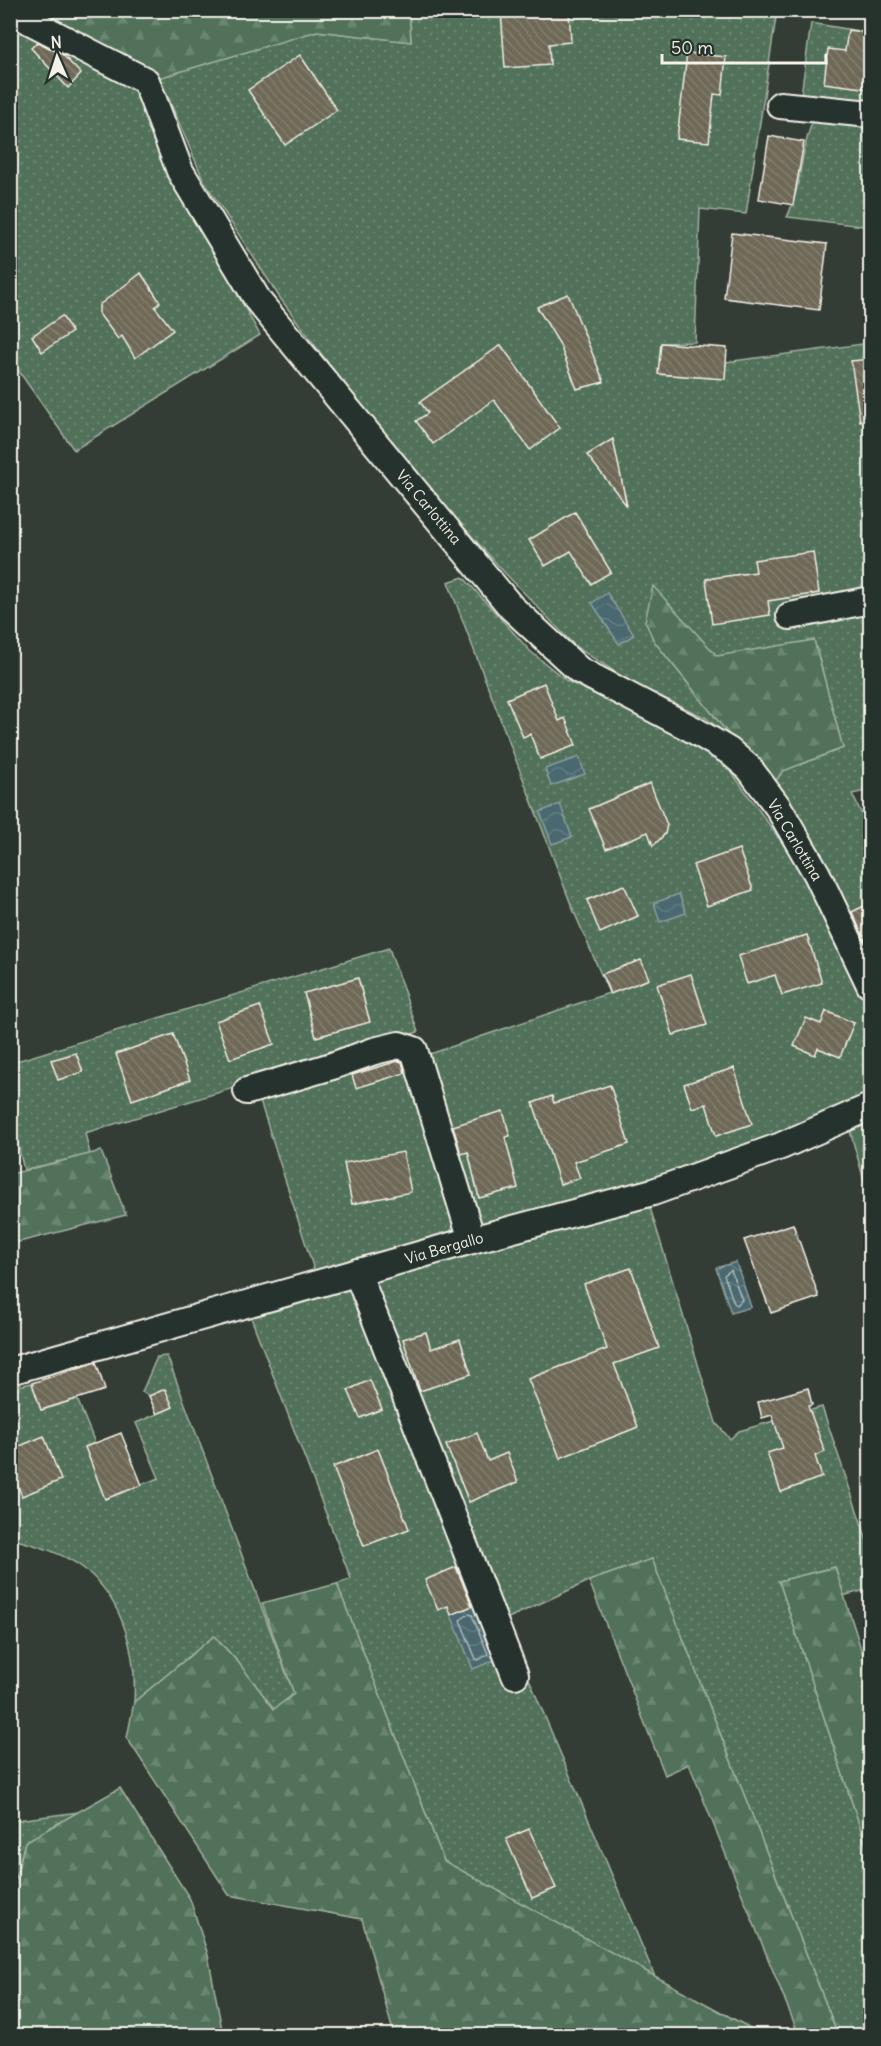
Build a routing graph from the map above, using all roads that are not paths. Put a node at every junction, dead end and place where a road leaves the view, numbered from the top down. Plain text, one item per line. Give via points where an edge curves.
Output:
1 (10, 11) edge
2 (780, 105) dead end
3 (870, 114) edge
4 (870, 600) edge
5 (790, 615) dead end
6 (870, 985) edge
7 (248, 1091) dead end
8 (870, 1107) edge
9 (472, 1240) junction
10 (357, 1272) junction
11 (10, 1371) edge
12 (515, 1675) dead end

1 - 6 street, Via Carlottina via 146,81 180,171 259,302 511,607 579,670 692,729 729,751 748,768 778,807 817,874
2 - 3 street
4 - 5 street
7 - 9 street via 382,1049 399,1045 414,1050
8 - 9 street, Via Bergallo via 781,1146 653,1192
9 - 10 street, Via Bergallo
10 - 11 street, Via Bergallo
10 - 12 street

